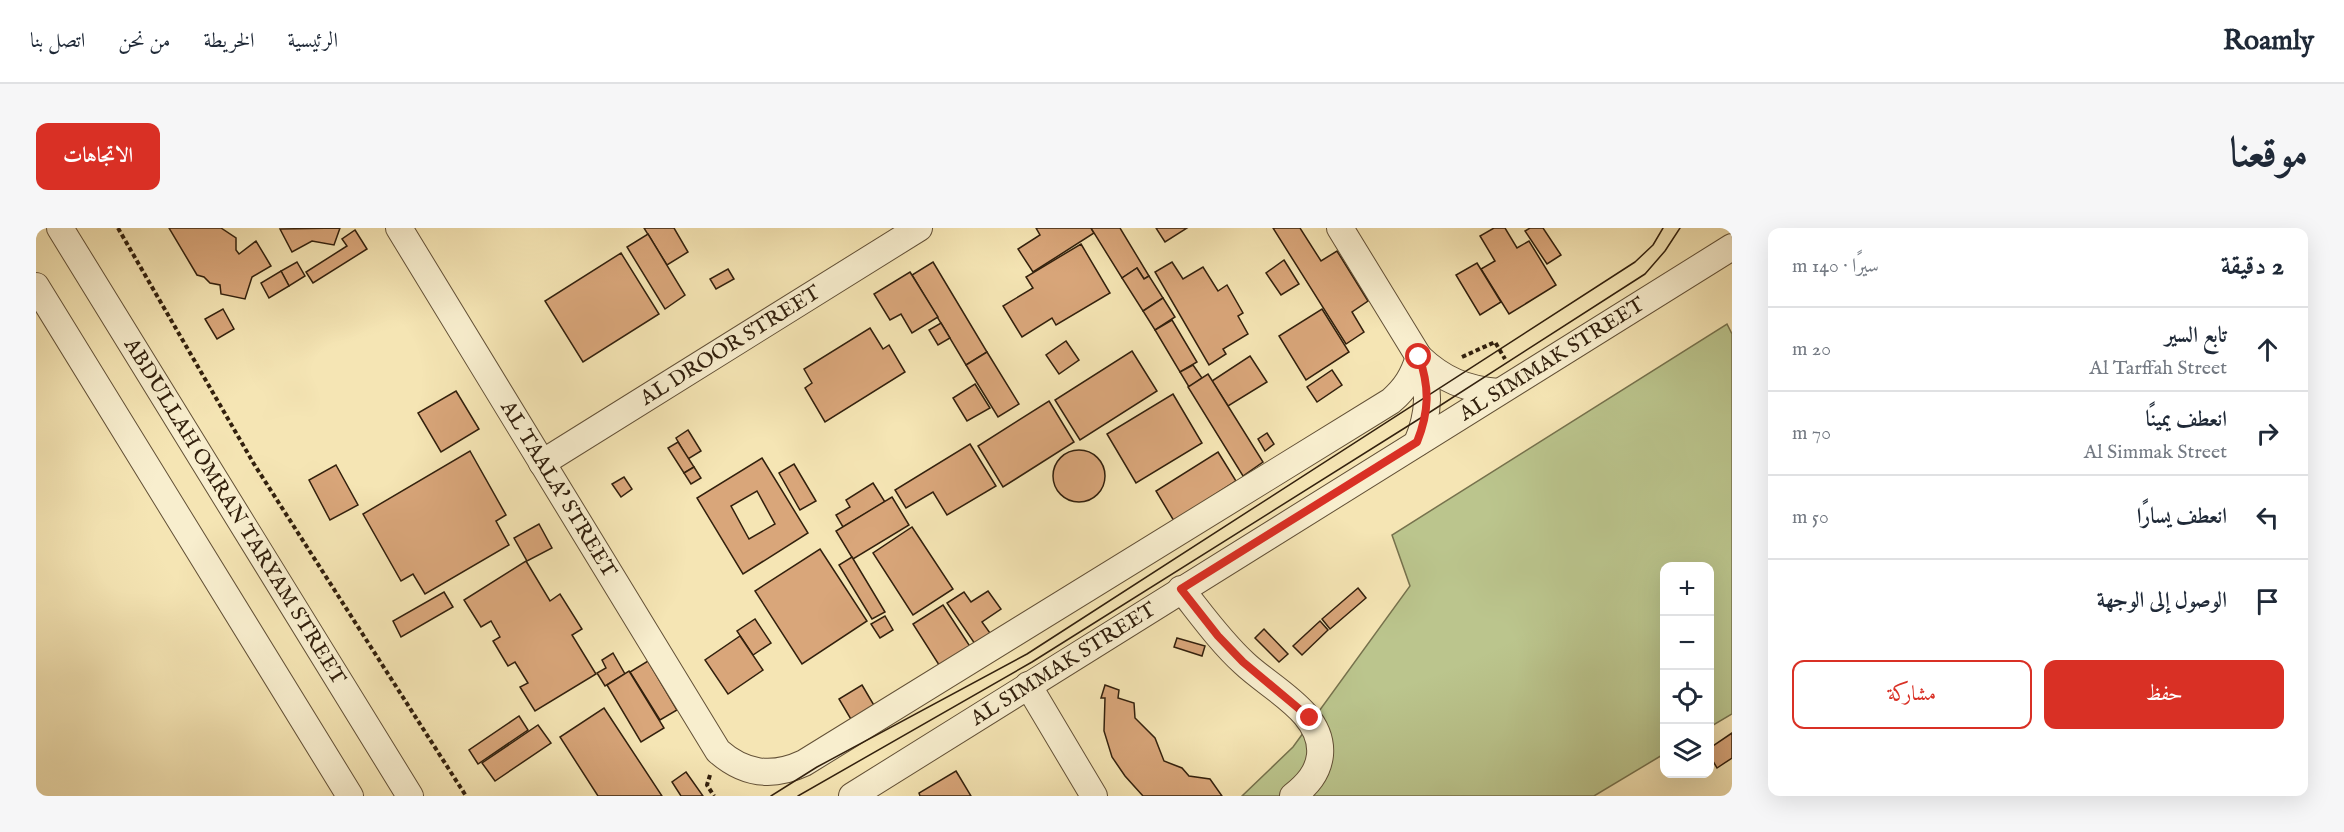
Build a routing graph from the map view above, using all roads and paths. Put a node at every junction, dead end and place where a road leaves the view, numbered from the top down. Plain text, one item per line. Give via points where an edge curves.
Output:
1 (118, 228) edge
2 (399, 228) edge
3 (919, 228) edge
4 (1340, 228) edge
5 (68, 234) edge
6 (1732, 247) edge
7 (36, 286) edge
8 (1419, 357) junction
9 (1458, 359) dead end
10 (1508, 386) junction
11 (1417, 442) junction
12 (542, 463) junction
13 (1181, 589) junction
14 (1028, 685) junction
15 (879, 789) edge
16 (350, 796) edge
17 (410, 796) edge
18 (466, 796) edge
19 (852, 796) edge
20 (1094, 796) edge
21 (1293, 796) edge

1 - 18 path via 254,464
2 - 12 street, AL TAALA' STREET
3 - 12 street, AL DROOR STREET
4 - 8 street
5 - 17 street, ABDULLAH OMRAN TARYAM STREET
6 - 10 street, AL SIMMAK STREET
7 - 16 street
8 - 10 street via 1433,371 1458,385
8 - 11 street via 1428,394 1427,414
8 - 12 street, AL TAALA' STREET via 1414,375 1391,401 804,763 783,771 759,773 737,765 718,751
9 - 10 path via 1495,342
10 - 11 street, AL SIMMAK STREET
11 - 13 street, AL SIMMAK STREET
13 - 14 street, AL SIMMAK STREET
13 - 21 street via 1218,636 1310,718 1318,732 1319,763 1313,777
14 - 15 street, AL SIMMAK STREET
14 - 20 street
15 - 19 street, AL SIMMAK STREET

